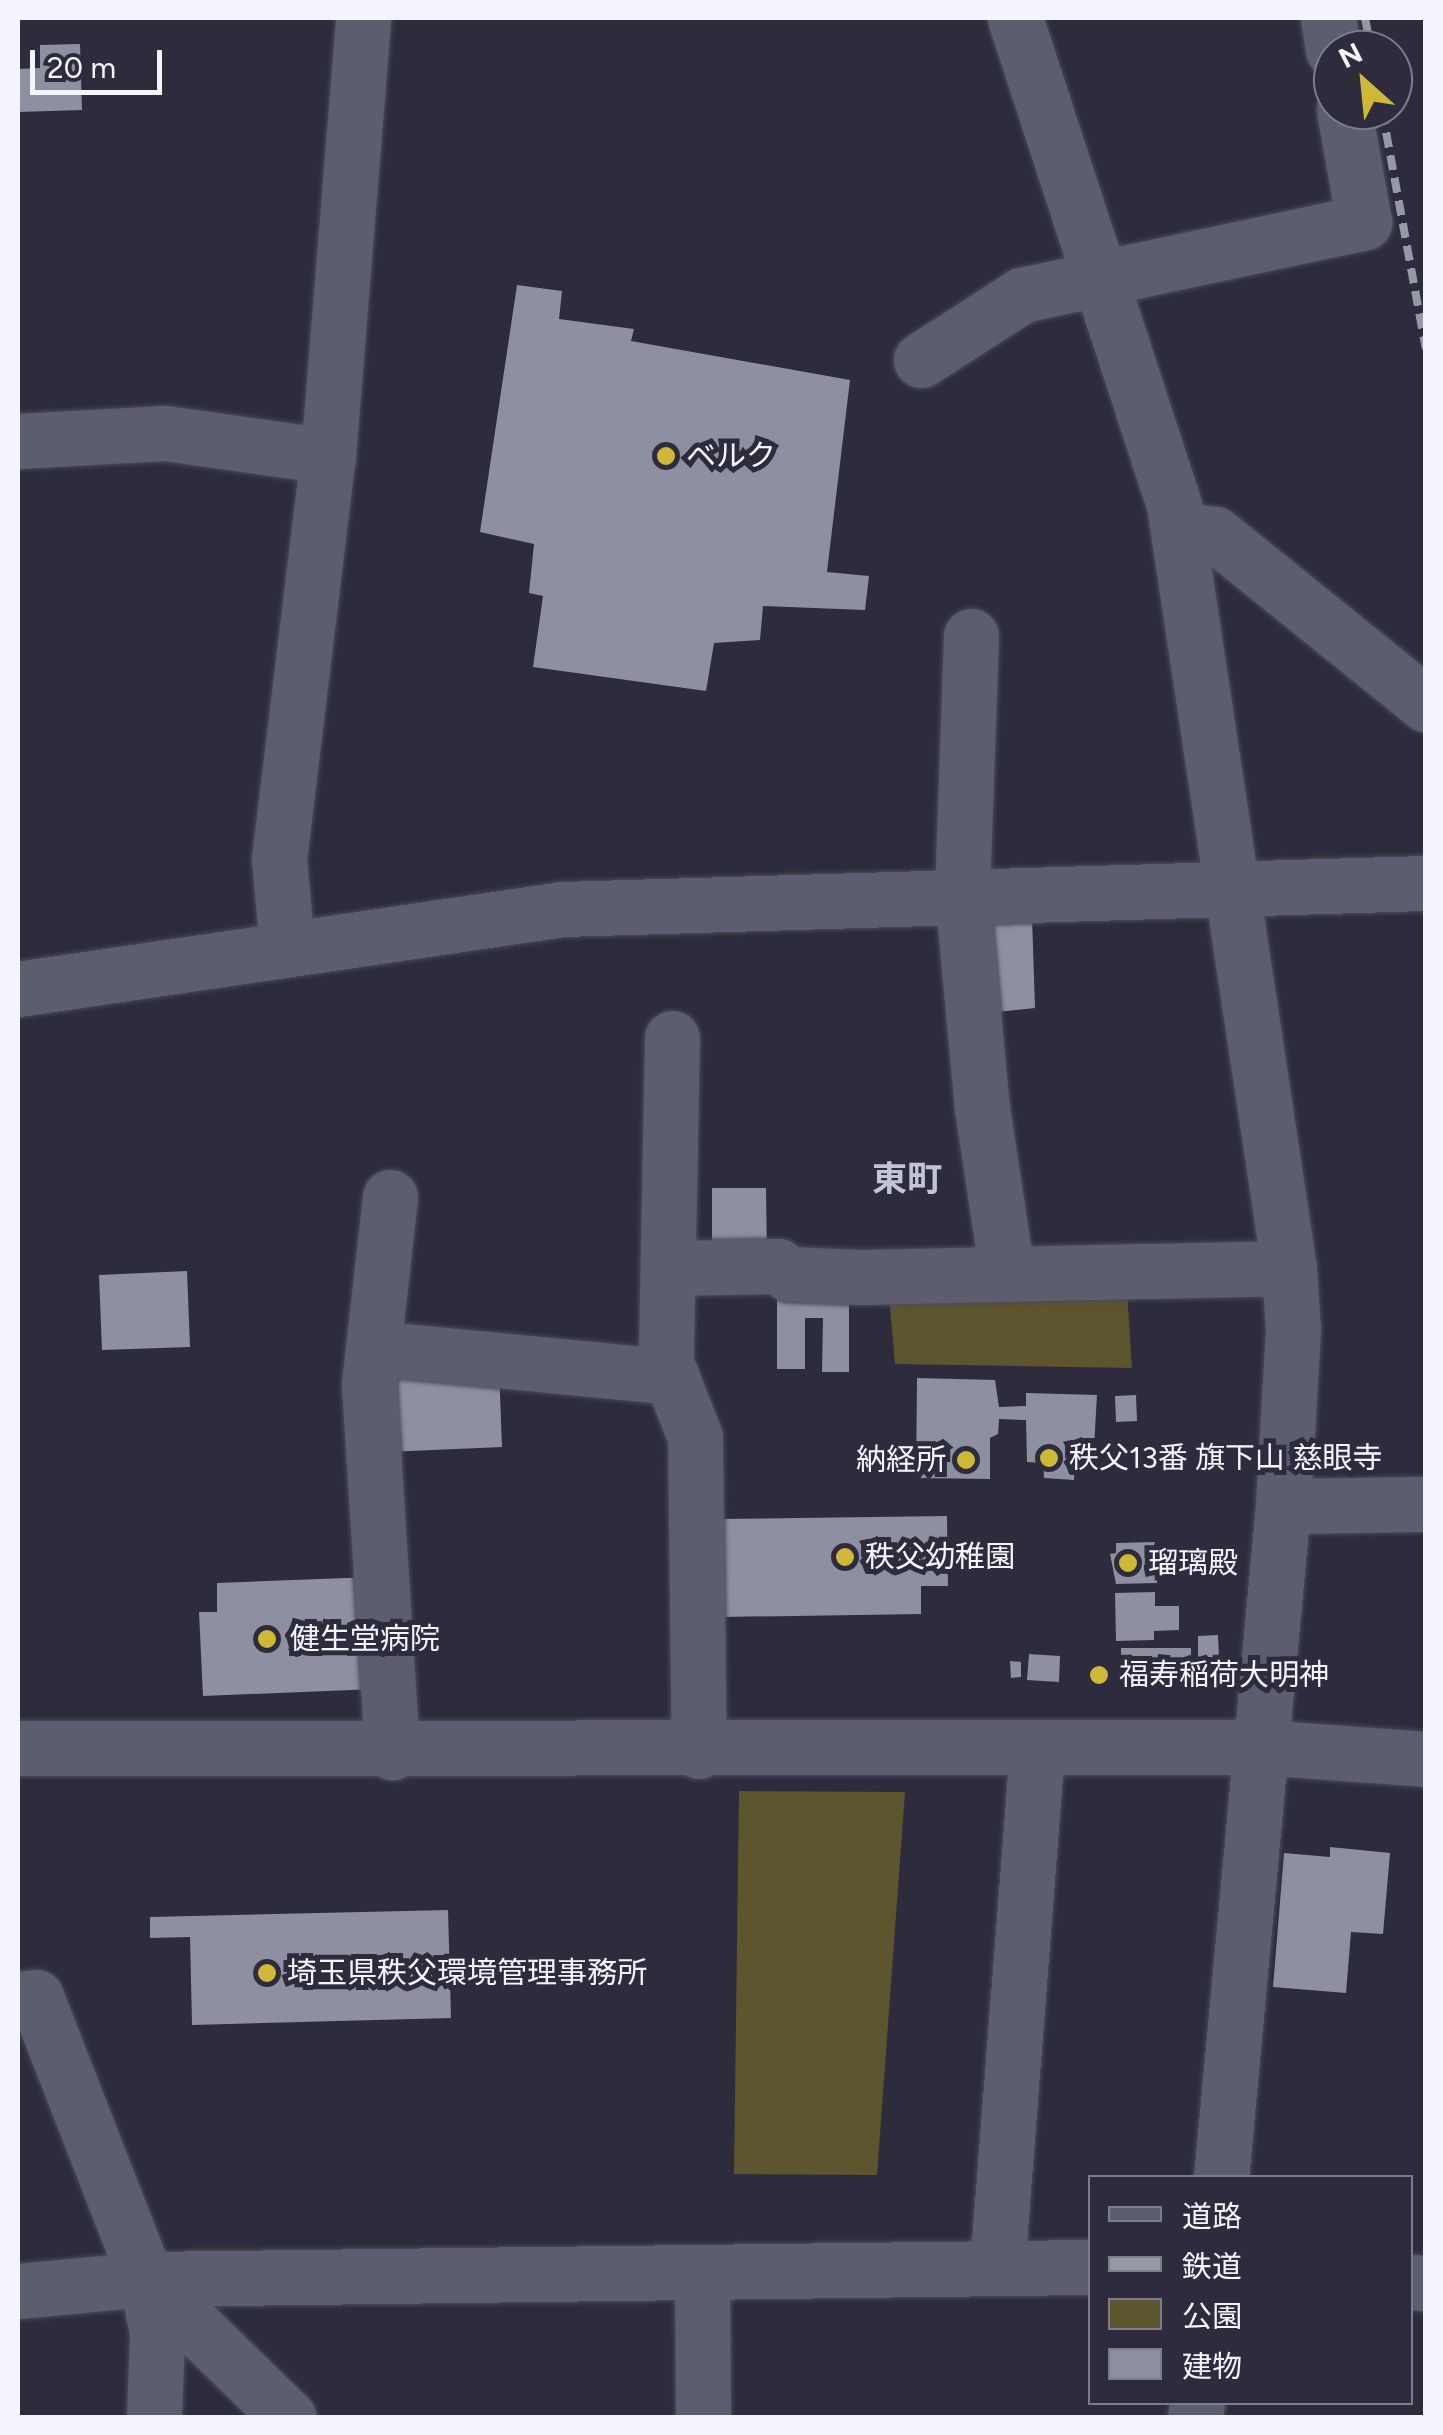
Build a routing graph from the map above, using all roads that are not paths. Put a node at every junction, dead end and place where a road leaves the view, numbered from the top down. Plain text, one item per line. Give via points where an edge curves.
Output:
1 (363, 18) edge
2 (1014, 18) edge
3 (1348, 130) edge
4 (1101, 275) junction
5 (921, 360) dead end
6 (18, 442) edge
7 (328, 456) junction
8 (1178, 529) junction
9 (971, 636) dead end
10 (1419, 699) edge
11 (1426, 884) edge
12 (1229, 888) junction
13 (962, 893) junction
14 (287, 947) junction
15 (18, 988) edge
16 (672, 1038) dead end
17 (390, 1197) dead end
18 (671, 1268) junction
19 (1289, 1268) junction
20 (1007, 1274) junction
21 (373, 1348) junction
22 (672, 1377) junction
23 (1426, 1504) edge
24 (1282, 1506) junction
25 (1259, 1747) junction
26 (18, 1748) edge
27 (1037, 1749) junction
28 (698, 1751) junction
29 (392, 1752) junction
30 (1426, 1760) edge
31 (18, 1998) edge
32 (1221, 2175) edge
33 (1088, 2267) edge
34 (997, 2268) junction
35 (702, 2272) junction
36 (146, 2279) junction
37 (18, 2291) edge
38 (154, 2418) edge
39 (288, 2418) edge
40 (702, 2418) edge

1 - 7 street
2 - 4 street
3 - 4 street via 1364,222
4 - 5 street via 1022,296
4 - 8 street
6 - 7 street via 84,432 165,433
7 - 14 street via 279,859
8 - 10 street via 1214,534
8 - 12 street
9 - 13 street
11 - 12 street
12 - 13 street
12 - 19 street
13 - 14 street via 563,909
13 - 20 street via 982,1108
14 - 15 street
16 - 18 street
17 - 21 street
18 - 20 street via 778,1266 788,1274 861,1277
18 - 22 street via 666,1363
19 - 20 street
19 - 24 street via 1293,1330
21 - 22 street
21 - 29 street via 369,1385
22 - 28 street via 695,1436
23 - 24 street
24 - 25 street
25 - 27 street
25 - 30 street
25 - 32 street
26 - 29 street
27 - 28 street
27 - 34 street
28 - 29 street
31 - 36 street via 36,1997
33 - 34 street
34 - 35 street
35 - 36 street
35 - 40 street
36 - 37 street
36 - 38 street via 157,2332
36 - 39 street

